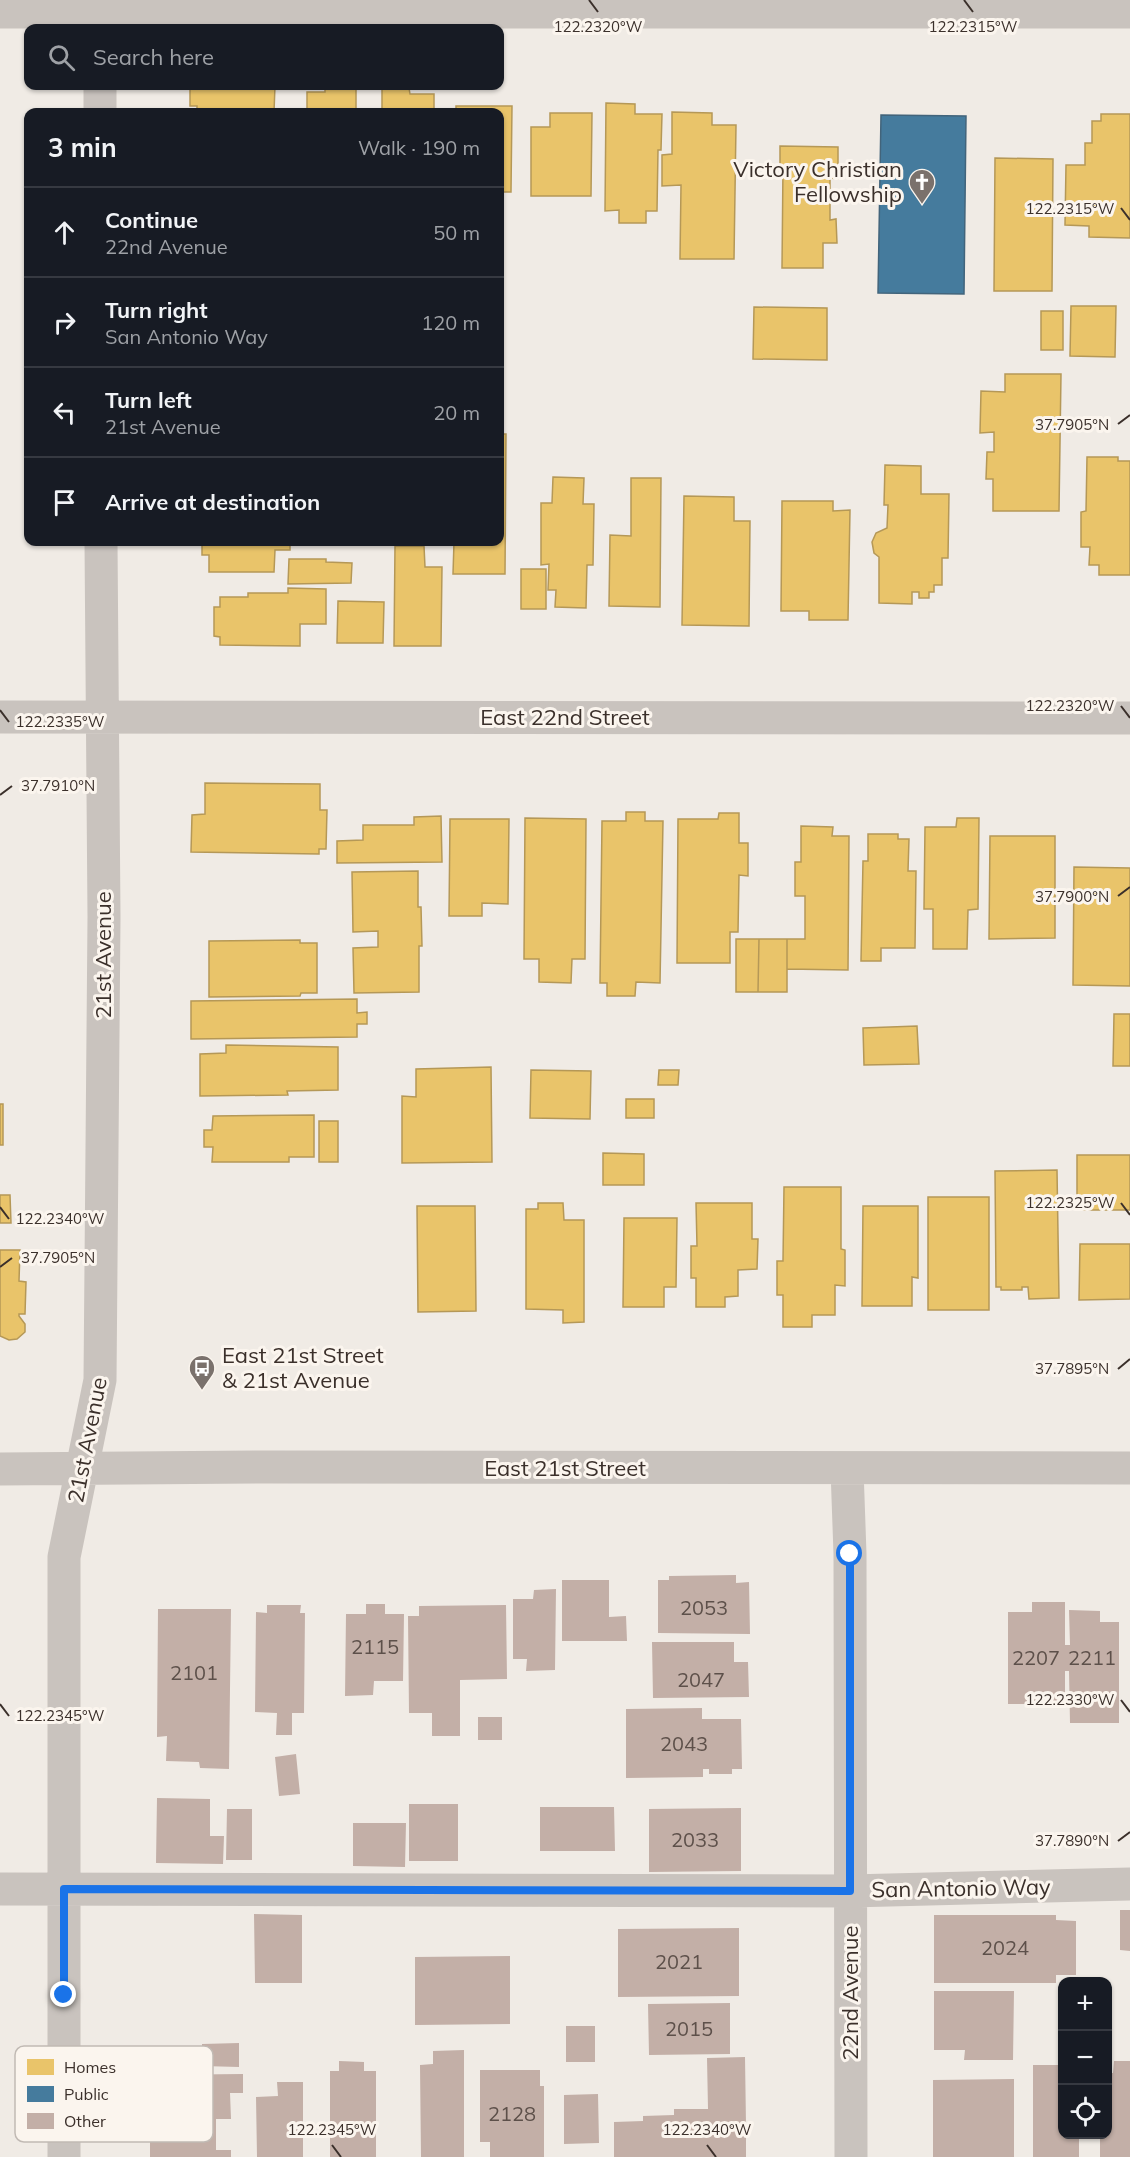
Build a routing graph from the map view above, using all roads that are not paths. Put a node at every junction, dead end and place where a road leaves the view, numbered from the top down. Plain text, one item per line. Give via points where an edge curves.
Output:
1 (0, 12) edge
2 (1130, 12) edge
3 (100, 14) edge
4 (100, 90) edge
5 (100, 108) edge
6 (101, 546) edge
7 (0, 717) edge
8 (102, 717) junction
9 (1130, 718) edge
10 (82, 1468) junction
11 (1130, 1468) edge
12 (0, 1469) edge
13 (847, 1469) junction
14 (1130, 1884) edge
15 (0, 1889) edge
16 (64, 1889) junction
17 (850, 1891) junction
18 (64, 2046) edge
19 (850, 2157) edge

1 - 3 street
2 - 3 street
4 - 5 street
6 - 8 street, 21st Avenue
7 - 8 street, East 22nd Street
8 - 9 street, East 22nd Street
8 - 10 street, 21st Avenue via 100,1380
10 - 12 street, East 21st Street
10 - 13 street, East 21st Street
10 - 16 street, 21st Avenue via 64,1557
11 - 13 street, East 21st Street
13 - 17 street, 22nd Avenue
14 - 17 street, San Antonio Way
15 - 16 street, San Antonio Way
16 - 17 street, San Antonio Way
16 - 18 street, 21st Avenue
17 - 19 street, 22nd Avenue

